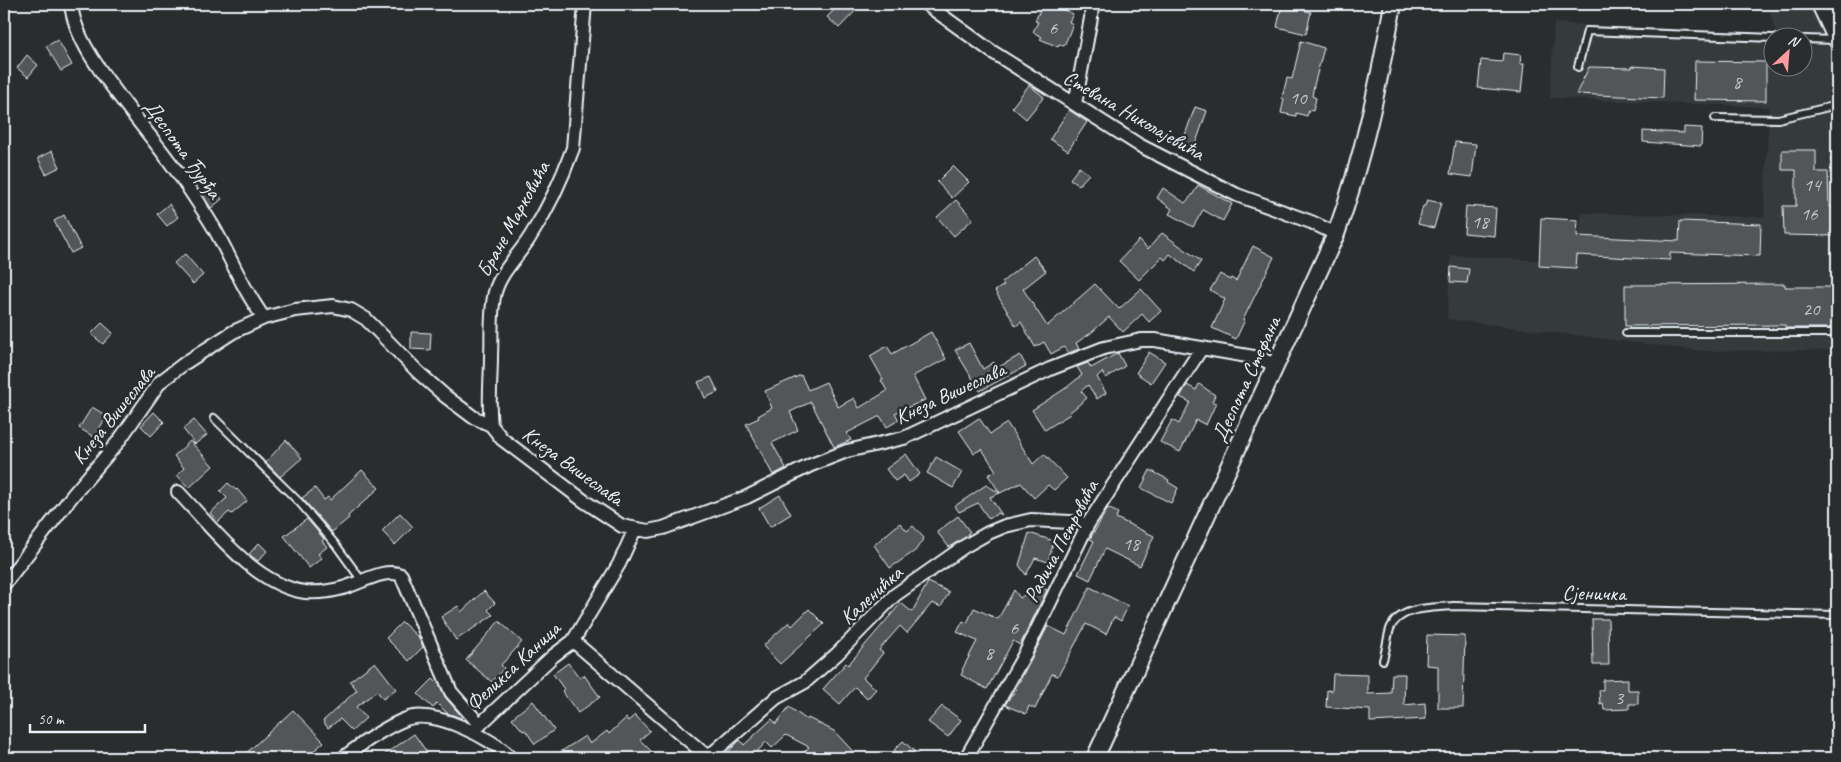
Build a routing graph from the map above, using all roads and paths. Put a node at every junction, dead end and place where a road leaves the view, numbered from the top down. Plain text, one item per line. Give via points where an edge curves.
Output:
1 (71, 4) edge
2 (585, 4) edge
3 (926, 4) edge
4 (1092, 4) edge
5 (1393, 4) edge
6 (1820, 4) edge
7 (1764, 38) edge
8 (1814, 39) edge
9 (1837, 40) edge
10 (1578, 67) dead end
11 (1075, 104) junction
12 (1837, 106) edge
13 (1715, 118) dead end
14 (1336, 234) junction
15 (264, 318) junction
16 (1626, 333) dead end
17 (1837, 333) edge
18 (1201, 349) junction
19 (1275, 365) junction
20 (214, 418) dead end
21 (491, 425) junction
22 (178, 492) dead end
23 (1088, 524) junction
24 (635, 529) junction
25 (362, 581) junction
26 (5, 583) dead end
27 (1837, 615) edge
28 (573, 641) junction
29 (1383, 660) dead end
30 (476, 728) junction
31 (343, 758) edge
32 (511, 758) edge
33 (708, 758) edge
34 (966, 758) edge
35 (1095, 758) edge

1 - 15 street, Деспота Ђурђа via 92,60 190,191
2 - 21 street, Бране Марковића via 573,148 542,217 495,291 489,408
3 - 11 street, Стевана Николајевића via 991,51
4 - 11 street
5 - 14 main road, Деспота Стефана via 1362,150
6 - 9 main road
7 - 10 lane via 1587,31
8 - 9 lane
11 - 14 street, Стевана Николајевића via 1139,145 1198,176
12 - 13 lane via 1778,119
14 - 19 main road, Деспота Стефана
15 - 21 street, Кнеза Вишеслава via 295,310 334,306 351,310 366,319 445,396 473,417
15 - 26 street, Кнеза Вишеслава via 233,332 160,382 118,442
16 - 17 lane
18 - 19 street, Кнеза Вишеслава via 1259,358
18 - 23 street, Радича Петровића
18 - 24 street, Кнеза Вишеслава via 1155,340 1104,348 1050,369 904,438 847,451 747,497 663,528
19 - 35 main road, Деспота Стефана
20 - 25 lane via 300,503
21 - 24 street, Кнеза Вишеслава via 502,439 584,501 622,526
22 - 25 street via 238,556 276,582 306,592 343,588
23 - 33 street, Каленићка via 1031,520 988,532 965,546 895,595 811,677 776,698
23 - 34 street, Радича Петровића via 1026,652
24 - 28 street, Феликса Каница via 620,564
25 - 30 street via 390,572 401,575 451,692
27 - 29 lane, Сјеничка via 1453,606 1402,614 1390,630
28 - 30 street, Феликса Каница
28 - 33 street
30 - 31 street, Феликса Каница via 426,717 407,718
30 - 32 street

